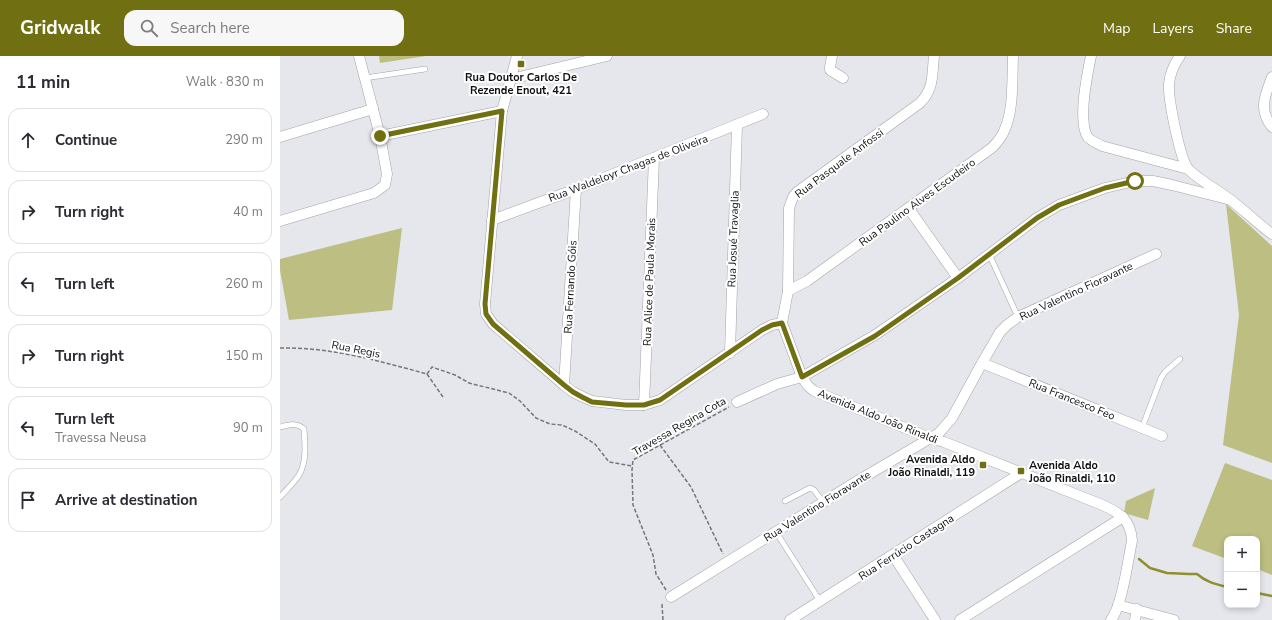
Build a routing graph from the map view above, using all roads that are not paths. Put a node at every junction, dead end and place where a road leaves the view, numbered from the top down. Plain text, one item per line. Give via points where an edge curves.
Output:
1 (359, 56) edge
2 (517, 56) edge
3 (607, 56) edge
4 (832, 56) edge
5 (934, 56) edge
6 (1013, 56) edge
7 (1091, 56) edge
8 (1180, 56) edge
9 (425, 69) dead end
10 (1272, 77) edge
11 (365, 78) junction
12 (843, 78) dead end
13 (511, 79) junction
14 (373, 109) junction
15 (502, 111) junction
16 (763, 114) dead end
17 (737, 125) junction
18 (1272, 127) edge
19 (380, 136) junction
20 (280, 137) edge
21 (654, 158) junction
22 (1188, 169) junction
23 (576, 189) junction
24 (1231, 200) junction
25 (909, 209) junction
26 (492, 220) junction
27 (280, 221) edge
28 (1272, 234) edge
29 (989, 254) junction
30 (1156, 254) dead end
31 (958, 278) junction
32 (788, 291) junction
33 (1018, 317) junction
34 (782, 323) junction
35 (730, 353) junction
36 (1180, 359) dead end
37 (982, 363) junction
38 (802, 377) junction
39 (564, 385) junction
40 (738, 402) road end
41 (644, 405) junction
42 (280, 427) edge
43 (1142, 428) junction
44 (1162, 436) dead end
45 (930, 438) junction
46 (1021, 473) junction
47 (280, 497) edge
48 (785, 501) dead end
49 (823, 502) junction
50 (1123, 517) junction
51 (776, 532) junction
52 (893, 555) junction
53 (671, 597) road end
54 (820, 601) junction
55 (1118, 605) junction
56 (1137, 610) junction
57 (790, 620) edge
58 (935, 620) edge
59 (960, 620) edge
60 (1111, 620) edge
61 (1135, 620) edge
62 (1174, 620) edge

1 - 11 street
2 - 13 street
3 - 13 street
4 - 12 street via 830,70
5 - 32 street, Rua Pasquale Anfossi via 929,93 920,103 793,197 789,208
6 - 25 street, Rua Paulino Alves Escudeiro via 1010,105 1006,126 1000,138 993,146
7 - 22 street via 1085,80 1083,118 1087,137 1102,146
8 - 22 street via 1172,71 1169,95 1180,148
9 - 11 lane
10 - 18 street via 1263,110
11 - 14 street
13 - 15 street
14 - 19 street
14 - 20 street
15 - 19 street
15 - 26 street
16 - 17 street, Rua Waldeloyr Chagas de Oliveira
17 - 21 street, Rua Waldeloyr Chagas de Oliveira
17 - 35 street, Rua Josué Travaglia
19 - 27 street via 387,174 385,186 374,193
21 - 23 street, Rua Waldeloyr Chagas de Oliveira
21 - 41 street, Rua Alice de Paula Morais
22 - 24 street
23 - 26 street, Rua Waldeloyr Chagas de Oliveira
23 - 39 street, Rua Fernando Góis
24 - 28 street
24 - 29 street via 1153,181 1135,181 1105,188 1059,205
25 - 31 street
25 - 32 street, Rua Paulino Alves Escudeiro
26 - 39 street via 486,314 493,324
29 - 31 street
29 - 33 lane
30 - 33 street, Rua Valentino Fioravante
31 - 38 street via 875,336
32 - 34 street
33 - 37 street, Rua Valentino Fioravante via 1000,332
34 - 35 street via 769,326
34 - 38 street, Avenida Aldo João Rinaldi
35 - 41 street via 660,400
36 - 43 lane via 1161,378
37 - 43 street, Rua Francesco Feo
37 - 45 street, Rua Valentino Fioravante via 952,418 939,433
38 - 40 street via 777,384
38 - 45 street, Avenida Aldo João Rinaldi via 808,386 823,395
39 - 41 street via 592,402
42 - 47 lane via 297,424 301,426 304,429 305,447 300,474
43 - 44 street, Rua Francesco Feo
45 - 46 street, Avenida Aldo João Rinaldi
45 - 49 street, Rua Valentino Fioravante
46 - 50 street, Avenida Aldo João Rinaldi via 1100,504
46 - 52 street, Rua Ferrúcio Castagna
48 - 49 lane via 810,488
49 - 51 street, Rua Valentino Fioravante
50 - 55 street via 1132,532 1132,541
50 - 59 street
51 - 53 street, Rua Valentino Fioravante
51 - 54 lane
52 - 54 street, Rua Ferrúcio Castagna
52 - 58 street
54 - 57 street, Rua Ferrúcio Castagna
55 - 56 street
55 - 60 street
56 - 61 street
56 - 62 street

